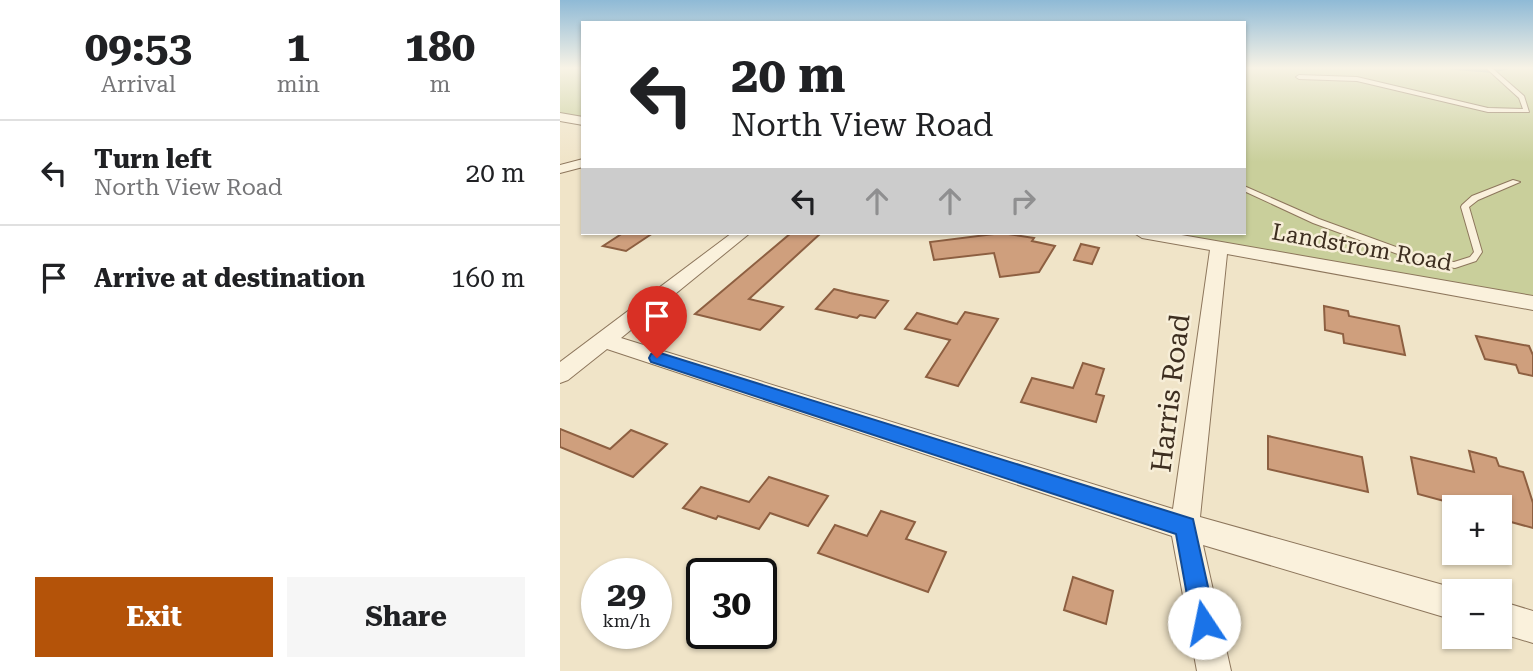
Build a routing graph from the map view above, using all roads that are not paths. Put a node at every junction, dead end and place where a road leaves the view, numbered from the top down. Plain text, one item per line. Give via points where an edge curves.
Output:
1 (1443, 99) edge
2 (1523, 99) edge
3 (560, 117) edge
4 (581, 121) edge
5 (581, 164) edge
6 (560, 169) edge
7 (1517, 183) dead end
8 (1246, 189) edge
9 (739, 235) edge
10 (1153, 235) edge
11 (1219, 247) junction
12 (1533, 303) edge
13 (605, 341) junction
14 (560, 374) edge
15 (1185, 526) junction
16 (1442, 601) edge
17 (1512, 621) edge
18 (1533, 627) edge
19 (1214, 671) edge

1 - 2 lane via 1488,110 1527,111
3 - 4 street
5 - 6 street
7 - 8 lane via 1475,198 1465,207 1478,252 1474,259 1455,265 1412,257
9 - 13 street
10 - 11 street, Landstrom Road
11 - 12 street, Landstrom Road
11 - 15 street, Harris Road
13 - 14 street
13 - 15 street
15 - 16 street
15 - 19 street, Harris Road
17 - 18 street

